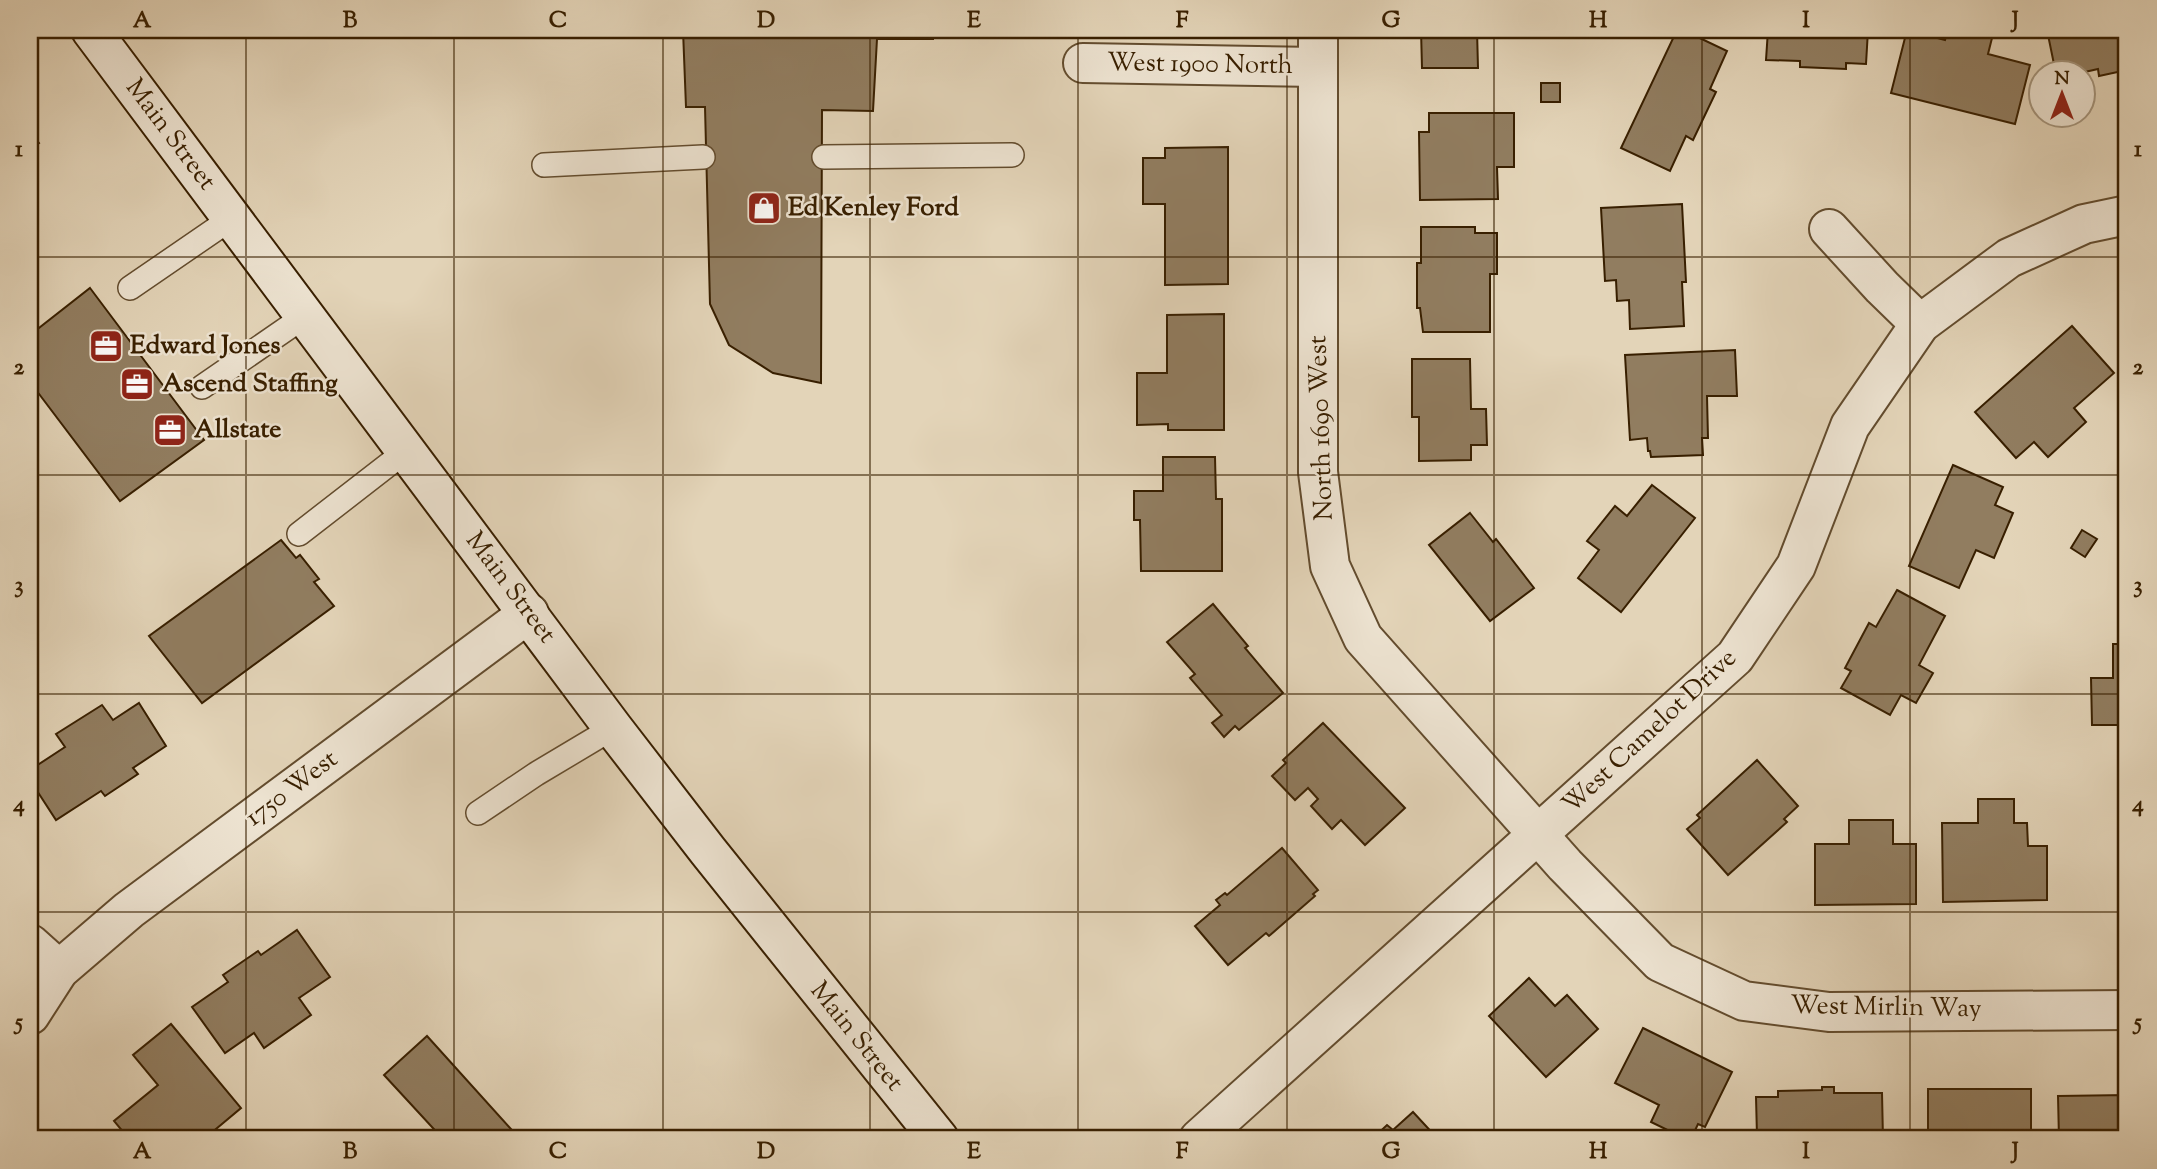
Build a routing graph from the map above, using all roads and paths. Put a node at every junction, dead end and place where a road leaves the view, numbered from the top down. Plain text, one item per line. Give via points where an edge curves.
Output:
1 (91, 30) edge
2 (1318, 30) edge
3 (1083, 63) dead end
4 (1317, 67) junction
5 (1012, 155) dead end
6 (703, 157) dead end
7 (824, 157) dead end
8 (544, 165) dead end
9 (2127, 215) edge
10 (232, 218) junction
11 (1829, 229) dead end
12 (130, 288) dead end
13 (305, 316) junction
14 (1920, 324) junction
15 (202, 387) dead end
16 (406, 451) junction
17 (299, 534) dead end
18 (529, 613) junction
19 (613, 728) junction
20 (478, 813) dead end
21 (1538, 836) junction
22 (30, 944) edge
23 (59, 970) junction
24 (2127, 1010) edge
25 (30, 1015) edge
26 (939, 1139) edge
27 (1199, 1139) edge

1 - 10 street, Main Street
2 - 4 street, North 1690 West
3 - 4 street, West 1900 North
4 - 21 street, North 1690 West via 1318,472 1330,566 1363,638
5 - 7 lane
6 - 8 lane
9 - 14 street, West Camelot Drive via 2084,224 2010,258
10 - 12 lane
10 - 13 street, Main Street
11 - 14 street
13 - 15 lane
13 - 16 street, Main Street
14 - 21 street, West Camelot Drive via 1850,426 1797,566 1735,657
16 - 17 lane
16 - 18 street, Main Street
18 - 19 street, Main Street
18 - 23 street, 1750 West via 129,910
19 - 20 lane
19 - 26 street, Main Street
21 - 24 street, West Mirlin Way via 1660,962 1744,1001 1829,1012
21 - 27 street, West Camelot Drive
22 - 23 street
23 - 25 street, 1750 West

